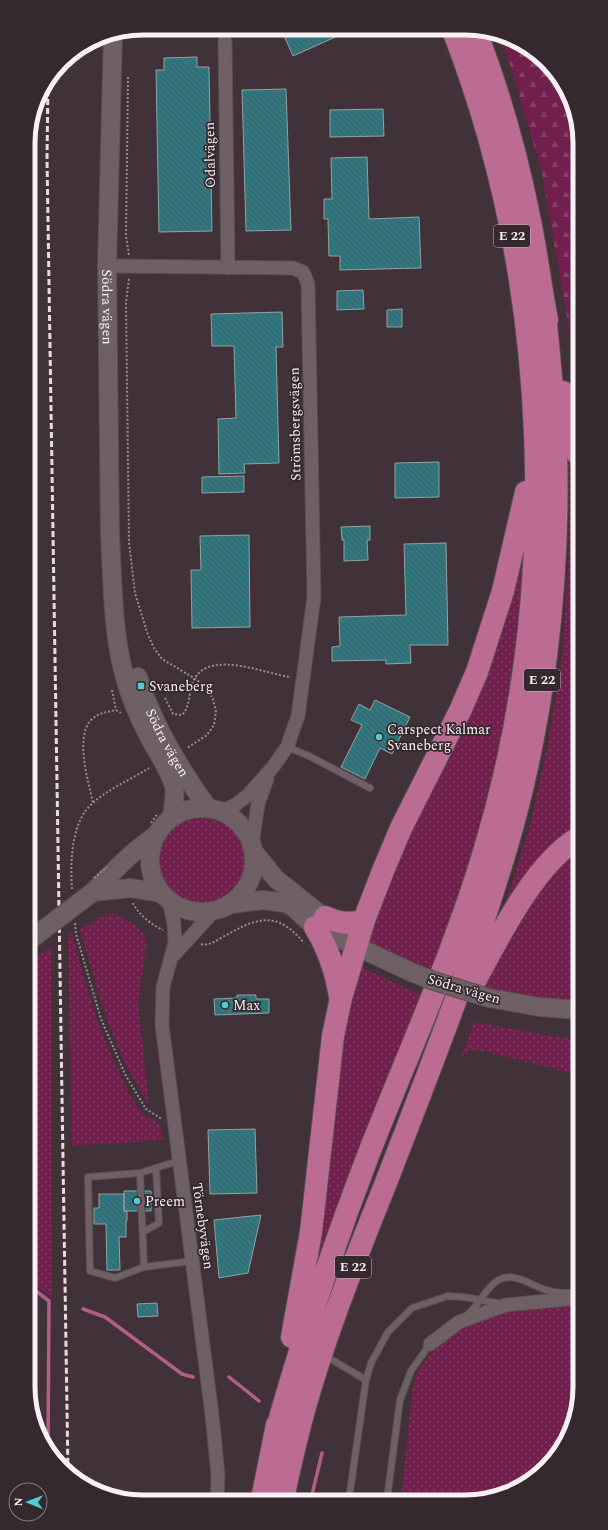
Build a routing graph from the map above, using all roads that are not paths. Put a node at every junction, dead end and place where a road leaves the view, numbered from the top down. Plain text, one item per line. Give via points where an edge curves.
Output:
1 (455, 35) edge
2 (477, 36) edge
3 (113, 40) edge
4 (225, 41) dead end
5 (107, 266) junction
6 (228, 268) junction
7 (544, 305) junction
8 (573, 436) edge
9 (535, 448) junction
10 (112, 579) junction
11 (287, 747) junction
12 (273, 767) junction
13 (370, 788) dead end
14 (215, 810) junction
15 (165, 814) junction
16 (153, 830) junction
17 (573, 842) edge
18 (253, 848) junction
19 (161, 891) junction
20 (93, 892) junction
21 (231, 904) junction
22 (214, 911) junction
23 (364, 920) junction
24 (320, 922) junction
25 (35, 935) edge
26 (356, 945) junction
27 (172, 958) junction
28 (341, 998) junction
29 (573, 1010) edge
30 (441, 1042) junction
31 (178, 1161) junction
32 (156, 1168) junction
33 (140, 1173) junction
34 (143, 1232) junction
35 (192, 1262) junction
36 (144, 1267) junction
37 (573, 1293) edge
38 (573, 1299) edge
39 (482, 1300) junction
40 (506, 1305) junction
41 (459, 1322) junction
42 (430, 1344) joint
43 (321, 1353) junction
44 (366, 1380) junction
45 (274, 1439) junction
46 (217, 1495) edge
47 (263, 1495) edge
48 (284, 1495) edge
49 (350, 1495) edge
50 (388, 1495) edge

1 - 9 highway, E 22 via 481,112 511,232 524,310 532,383
2 - 7 highway, E 22 via 501,106 518,171 531,226
3 - 5 main road, Södra vägen
4 - 6 street, Odalvägen
5 - 6 street, Strömsbergsvägen
5 - 10 main road, Södra vägen
6 - 11 street, Strömsbergsvägen via 292,268 303,272 308,284 314,597 298,716
7 - 8 highway
7 - 30 highway, E 22 via 552,383 557,507 548,635 523,782 504,857
9 - 23 highway via 503,591 477,672 401,828
9 - 45 highway, E 22 via 534,545 528,632 517,709 487,842 462,920 369,1155 323,1281
10 - 14 main road, Södra vägen via 131,654 151,712 180,766
10 - 15 main road, Södra vägen via 117,638 126,680 148,735 171,779 174,793
11 - 12 street, Strömsbergsvägen
11 - 13 lane
12 - 14 street, Strömsbergsvägen via 235,806
12 - 18 street, Strömsbergsvägen via 258,804
14 - 15 main road via 189,809
14 - 18 main road via 241,824
15 - 16 main road via 162,825
16 - 19 main road via 149,858
16 - 20 main road via 115,864
17 - 30 highway via 562,850 519,903
18 - 21 main road via 254,865 251,878 245,890
18 - 24 main road, Södra vägen via 276,879
19 - 20 main road via 131,888
19 - 20 main road via 130,878
19 - 22 main road via 191,911
19 - 27 street, Törnebyvägen via 175,931
20 - 25 main road, bridge
21 - 22 main road
21 - 24 main road, Södra vägen via 263,900 285,903
22 - 27 street, Törnebyvägen
23 - 24 highway via 348,924
23 - 26 highway
24 - 26 main road, Södra vägen
24 - 28 highway
26 - 28 highway
26 - 29 main road, Södra vägen, bridge via 434,982 489,998
27 - 31 street, Törnebyvägen via 163,986 161,1013
28 - 45 highway via 332,1043 312,1232
30 - 43 highway, E 22
31 - 32 lane
31 - 35 street, Törnebyvägen
32 - 33 lane
32 - 34 lane via 159,1223
33 - 34 lane
33 - 36 lane via 88,1177 90,1271 115,1278
34 - 36 lane
35 - 36 lane
35 - 46 street, Törnebyvägen via 212,1415 218,1475
37 - 39 lane via 549,1291 528,1281 510,1277 500,1279 492,1285
38 - 40 street
39 - 40 lane
39 - 41 lane
39 - 44 lane via 448,1296 412,1308 388,1332 371,1363
40 - 41 street
41 - 42 street
42 - 50 lane via 411,1371 400,1400
43 - 44 lane
43 - 48 highway, E 22 via 294,1448
44 - 49 lane
45 - 47 highway, E 22

